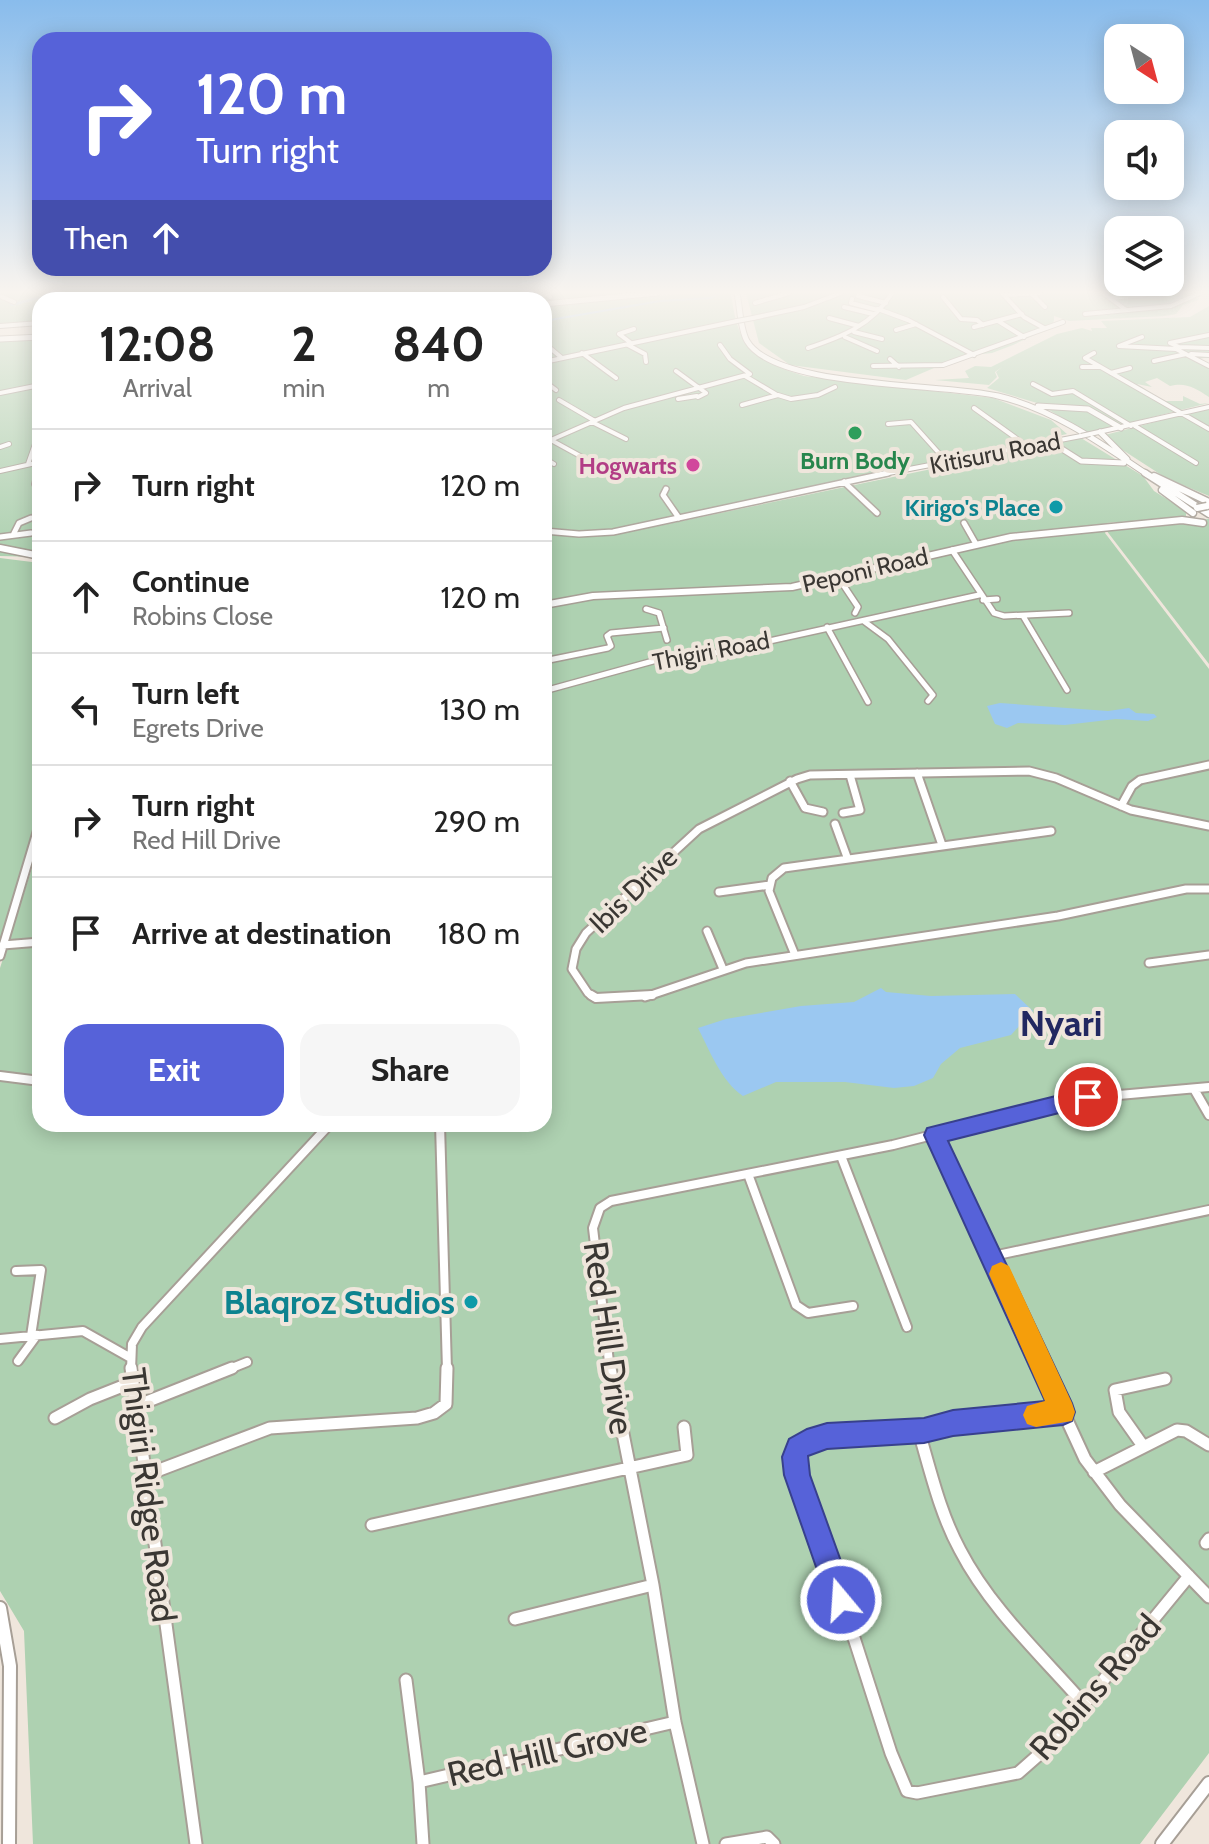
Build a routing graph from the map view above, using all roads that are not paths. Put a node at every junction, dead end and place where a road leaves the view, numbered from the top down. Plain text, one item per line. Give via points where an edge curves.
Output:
1 (688, 379) edge
2 (734, 379) edge
3 (750, 379) edge
4 (858, 379) edge
5 (874, 379) edge
6 (1122, 379) edge
7 (1033, 384) dead end
8 (32, 387) edge
9 (552, 387) edge
10 (835, 387) dead end
11 (702, 388) junction
12 (692, 389) junction
13 (556, 390) dead end
14 (0, 393) edge
15 (778, 395) junction
16 (698, 397) junction
17 (678, 399) dead end
18 (559, 400) dead end
19 (742, 405) dead end
20 (1037, 405) junction
21 (1209, 407) edge
22 (974, 408) dead end
23 (1072, 408) junction
24 (1183, 413) junction
25 (593, 421) junction
26 (1069, 422) junction
27 (888, 424) dead end
28 (1133, 426) junction
29 (1121, 428) junction
30 (1209, 429) edge
31 (1100, 432) junction
32 (626, 439) dead end
33 (552, 440) edge
34 (552, 441) edge
35 (1051, 442) junction
36 (9, 444) dead end
37 (1027, 446) junction
38 (0, 447) edge
39 (1103, 448) junction
40 (32, 453) edge
41 (946, 461) junction
42 (1108, 461) junction
43 (1128, 461) junction
44 (593, 463) dead end
45 (1196, 463) dead end
46 (28, 464) junction
47 (32, 464) edge
48 (0, 471) edge
49 (1152, 476) junction
50 (844, 482) junction
51 (666, 489) dead end
52 (1209, 508) edge
53 (1195, 512) junction
54 (877, 513) dead end
55 (31, 518) dead end
56 (679, 518) junction
57 (1185, 520) junction
58 (964, 523) dead end
59 (1206, 524) edge
60 (552, 531) edge
61 (31, 533) dead end
62 (13, 535) junction
63 (0, 537) edge
64 (976, 544) junction
65 (0, 548) edge
66 (952, 550) junction
67 (32, 554) edge
68 (838, 577) junction
69 (981, 598) junction
70 (997, 599) dead end
71 (552, 604) edge
72 (646, 609) dead end
73 (855, 613) dead end
74 (1069, 613) dead end
75 (1023, 616) junction
76 (863, 621) junction
77 (827, 627) junction
78 (664, 628) junction
79 (667, 640) dead end
80 (552, 659) edge
81 (552, 689) edge
82 (1067, 690) dead end
83 (928, 701) dead end
84 (868, 702) dead end
85 (1209, 765) edge
86 (917, 773) junction
87 (850, 775) junction
88 (790, 781) junction
89 (1121, 806) junction
90 (823, 812) dead end
91 (843, 813) dead end
92 (835, 824) dead end
93 (1209, 826) edge
94 (1051, 831) dead end
95 (942, 845) junction
96 (32, 853) edge
97 (847, 857) junction
98 (770, 885) junction
99 (1209, 889) edge
100 (719, 892) dead end
101 (707, 931) dead end
102 (32, 943) edge
103 (6, 945) junction
104 (795, 955) junction
105 (1209, 955) edge
106 (0, 956) edge
107 (1149, 963) dead end
108 (723, 969) junction
109 (0, 1076) edge
110 (32, 1080) edge
111 (1209, 1087) edge
112 (1194, 1089) junction
113 (1209, 1115) edge
114 (323, 1132) edge
115 (440, 1132) edge
116 (934, 1135) junction
117 (841, 1156) junction
118 (748, 1174) junction
119 (1209, 1210) edge
120 (993, 1256) junction
121 (16, 1271) dead end
122 (853, 1306) dead end
123 (907, 1327) dead end
124 (34, 1335) junction
125 (0, 1339) edge
126 (129, 1357) junction
127 (18, 1361) dead end
128 (247, 1362) dead end
129 (1165, 1379) dead end
130 (133, 1382) junction
131 (136, 1406) junction
132 (1063, 1412) junction
133 (55, 1418) dead end
134 (684, 1427) dead end
135 (924, 1430) junction
136 (1209, 1445) edge
137 (1143, 1446) junction
138 (628, 1468) junction
139 (1094, 1472) junction
140 (146, 1475) junction
141 (372, 1525) dead end
142 (1189, 1576) junction
143 (653, 1585) junction
144 (1209, 1597) edge
145 (0, 1608) edge
146 (515, 1619) dead end
147 (406, 1680) dead end
148 (1084, 1704) junction
149 (675, 1722) junction
150 (419, 1782) junction
151 (1209, 1783) edge
152 (9, 1844) edge
153 (196, 1844) edge
154 (423, 1844) edge
155 (703, 1844) edge
156 (726, 1844) edge
157 (774, 1844) edge
158 (1162, 1844) edge

1 - 11 street
2 - 11 street
3 - 15 street
4 - 39 main road via 999,396 1048,414
5 - 20 main road via 988,392
6 - 24 street
7 - 28 street via 1052,394 1072,390
8 - 14 street
9 - 13 street
10 - 15 street via 791,399
11 - 12 street
11 - 16 street via 707,395
12 - 16 street
12 - 25 street
15 - 19 street
16 - 17 street
18 - 25 street
20 - 23 main road
20 - 26 main road
21 - 24 street, Kitisuru Road
22 - 37 street
23 - 26 main road via 1064,414
23 - 29 main road via 1094,411
24 - 28 street, Kitisuru Road
24 - 30 street
25 - 32 street
25 - 33 street
26 - 43 main road
27 - 41 street via 911,422
28 - 29 street, Kitisuru Road
28 - 45 street
29 - 31 street, Kitisuru Road
31 - 35 street, Kitisuru Road, bridge
31 - 43 main road
34 - 44 street
35 - 37 street, Kitisuru Road
35 - 42 main road via 1081,461
36 - 38 street
37 - 41 street, Kitisuru Road
39 - 42 main road
39 - 43 main road
40 - 46 street
41 - 50 street, Kitisuru Road
42 - 43 main road
43 - 49 main road
46 - 47 street
46 - 48 street
49 - 52 main road
49 - 52 main road
49 - 53 main road via 1169,496
50 - 54 street
50 - 56 street, Kitisuru Road
51 - 56 street via 663,495
52 - 53 main road, Peponi Road, bridge
53 - 57 main road, Peponi Road
53 - 59 main road
55 - 62 street via 19,523
56 - 60 street, Kitisuru Road via 603,534
57 - 59 main road, Peponi Road
57 - 64 main road, Peponi Road
58 - 64 street
61 - 62 street
62 - 63 street
64 - 66 main road, Peponi Road
65 - 67 main road
66 - 68 main road, Peponi Road
66 - 69 street
68 - 71 main road, Peponi Road via 783,588 593,596
68 - 73 street via 858,607
69 - 70 street, Thigiri Road
69 - 75 street via 999,615
69 - 76 street, Thigiri Road
72 - 78 street via 659,613
74 - 75 street
75 - 82 street
76 - 77 street, Thigiri Road
76 - 83 street via 888,639 933,695
77 - 81 street, Thigiri Road via 701,656 664,658
77 - 84 street
78 - 79 street
78 - 80 street via 611,633 608,648
85 - 89 street via 1140,780
86 - 87 street, Ibis Drive
86 - 89 street, Ibis Drive via 1029,771
86 - 95 street
87 - 88 street, Ibis Drive
87 - 91 street via 860,810
88 - 90 street via 805,808
88 - 108 street, Ibis Drive via 692,834 586,933 572,969 596,998 620,998 659,994
89 - 93 street, Ibis Drive
92 - 97 street
94 - 95 street
95 - 97 street
96 - 103 street
97 - 98 street via 784,868
98 - 100 street
98 - 104 street
99 - 104 street, Ibis Drive
101 - 108 street
102 - 103 street
103 - 106 street
104 - 108 street, Ibis Drive
105 - 107 street
109 - 110 street
111 - 112 street, Red Hill Drive
112 - 113 street
112 - 116 street, Red Hill Drive via 1074,1099
114 - 126 street, Thigiri Ridge Road via 142,1327
115 - 140 street via 446,1404 417,1418 270,1428
116 - 117 street, Red Hill Drive
116 - 120 street
117 - 118 street, Red Hill Drive
117 - 123 street
118 - 122 street via 796,1305 808,1313
118 - 138 street, Red Hill Drive via 611,1201 595,1216 611,1380
119 - 120 street
120 - 132 street
121 - 124 street via 41,1270
124 - 125 street
124 - 126 street via 83,1331
124 - 127 street
126 - 130 street, Thigiri Ridge Road
128 - 131 street
129 - 137 street via 1124,1385 1113,1395
130 - 131 street, Thigiri Ridge Road
130 - 133 street
131 - 140 street, Thigiri Ridge Road
132 - 135 street
132 - 139 street
134 - 138 street via 687,1455
135 - 148 street via 921,1439 949,1528 967,1563
135 - 148 street, Robins Road via 827,1436 807,1441 795,1457 907,1791 1018,1773 1044,1752
136 - 137 street via 1177,1430
137 - 139 street
138 - 141 street
138 - 143 street, Red Hill Drive
139 - 142 street
140 - 153 street, Thigiri Ridge Road
142 - 144 street
142 - 148 street, Robins Road
143 - 146 street
143 - 149 street, Red Hill Drive
145 - 152 main road via 11,1664 3,1792
147 - 150 street, Red Hill Grove
149 - 150 street, Red Hill Grove
149 - 155 street, Red Hill Drive
150 - 154 street, Red Hill Grove
151 - 158 main road
156 - 157 street via 767,1837

